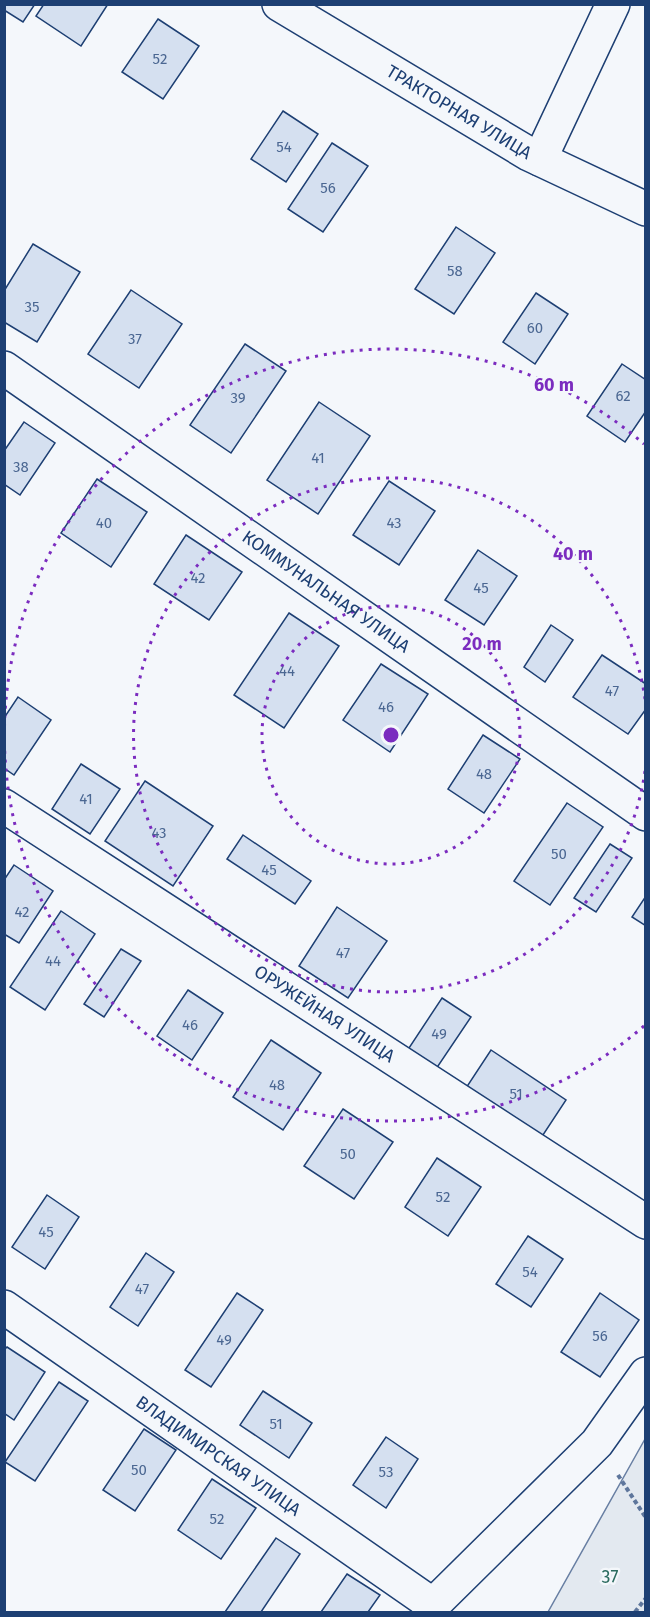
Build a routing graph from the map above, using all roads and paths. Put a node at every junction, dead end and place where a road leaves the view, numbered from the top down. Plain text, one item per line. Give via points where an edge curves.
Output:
1 (279, 4) edge
2 (613, 4) edge
3 (540, 159) junction
4 (645, 209) edge
5 (4, 368) edge
6 (4, 806) edge
7 (645, 814) edge
8 (645, 1222) edge
9 (4, 1307) edge
10 (645, 1374) edge
11 (597, 1443) junction
12 (645, 1518) edge
13 (645, 1598) edge
14 (431, 1609) edge
15 (635, 1612) edge

1 - 3 street, ТРАКТОРНАЯ УЛИЦА
2 - 3 street
3 - 4 street, ТРАКТОРНАЯ УЛИЦА
5 - 7 street, КОММУНАЛЬНАЯ УЛИЦА
6 - 8 street, ОРУЖЕЙНАЯ УЛИЦА
9 - 14 street, ВЛАДИМИРСКАЯ УЛИЦА
10 - 11 street
11 - 12 path
11 - 14 street
13 - 15 path

